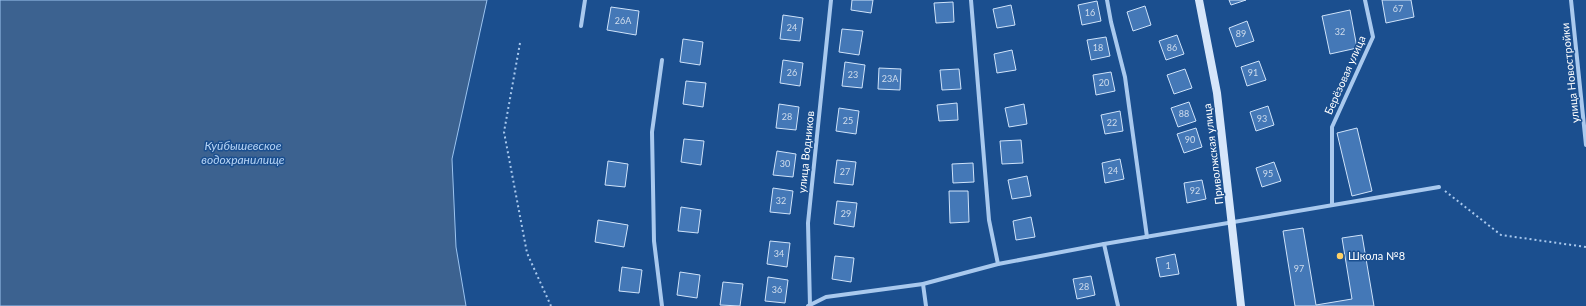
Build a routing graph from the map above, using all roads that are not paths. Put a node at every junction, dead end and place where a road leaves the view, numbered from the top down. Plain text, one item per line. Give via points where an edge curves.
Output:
1 (585, 0) edge
2 (831, 0) edge
3 (971, 0) edge
4 (1107, 0) edge
5 (1199, 0) edge
6 (1365, 0) edge
7 (1571, 0) edge
8 (581, 26) dead end
9 (662, 60) dead end
10 (1586, 145) edge
11 (1439, 187) road end
12 (1332, 205) junction
13 (1232, 222) junction
14 (1146, 237) junction
15 (1104, 244) junction
16 (998, 264) junction
17 (923, 284) junction
18 (662, 306) edge
19 (809, 306) edge
20 (926, 306) edge
21 (1118, 306) edge
22 (1241, 306) edge

1 - 8 street
2 - 19 street, улица Водников via 808,224
3 - 16 street via 989,220
4 - 14 street via 1125,77
5 - 13 main road, Приволжская улица via 1217,93
6 - 12 street, Берёзовая улица via 1373,37 1332,127
7 - 10 street, улица Новостройки
9 - 18 street via 652,132 654,241
11 - 12 street
12 - 13 street
13 - 14 street
13 - 22 main road, Приволжская улица
14 - 15 street
15 - 16 street
15 - 21 street
16 - 17 street
17 - 19 street via 826,297
17 - 20 street

